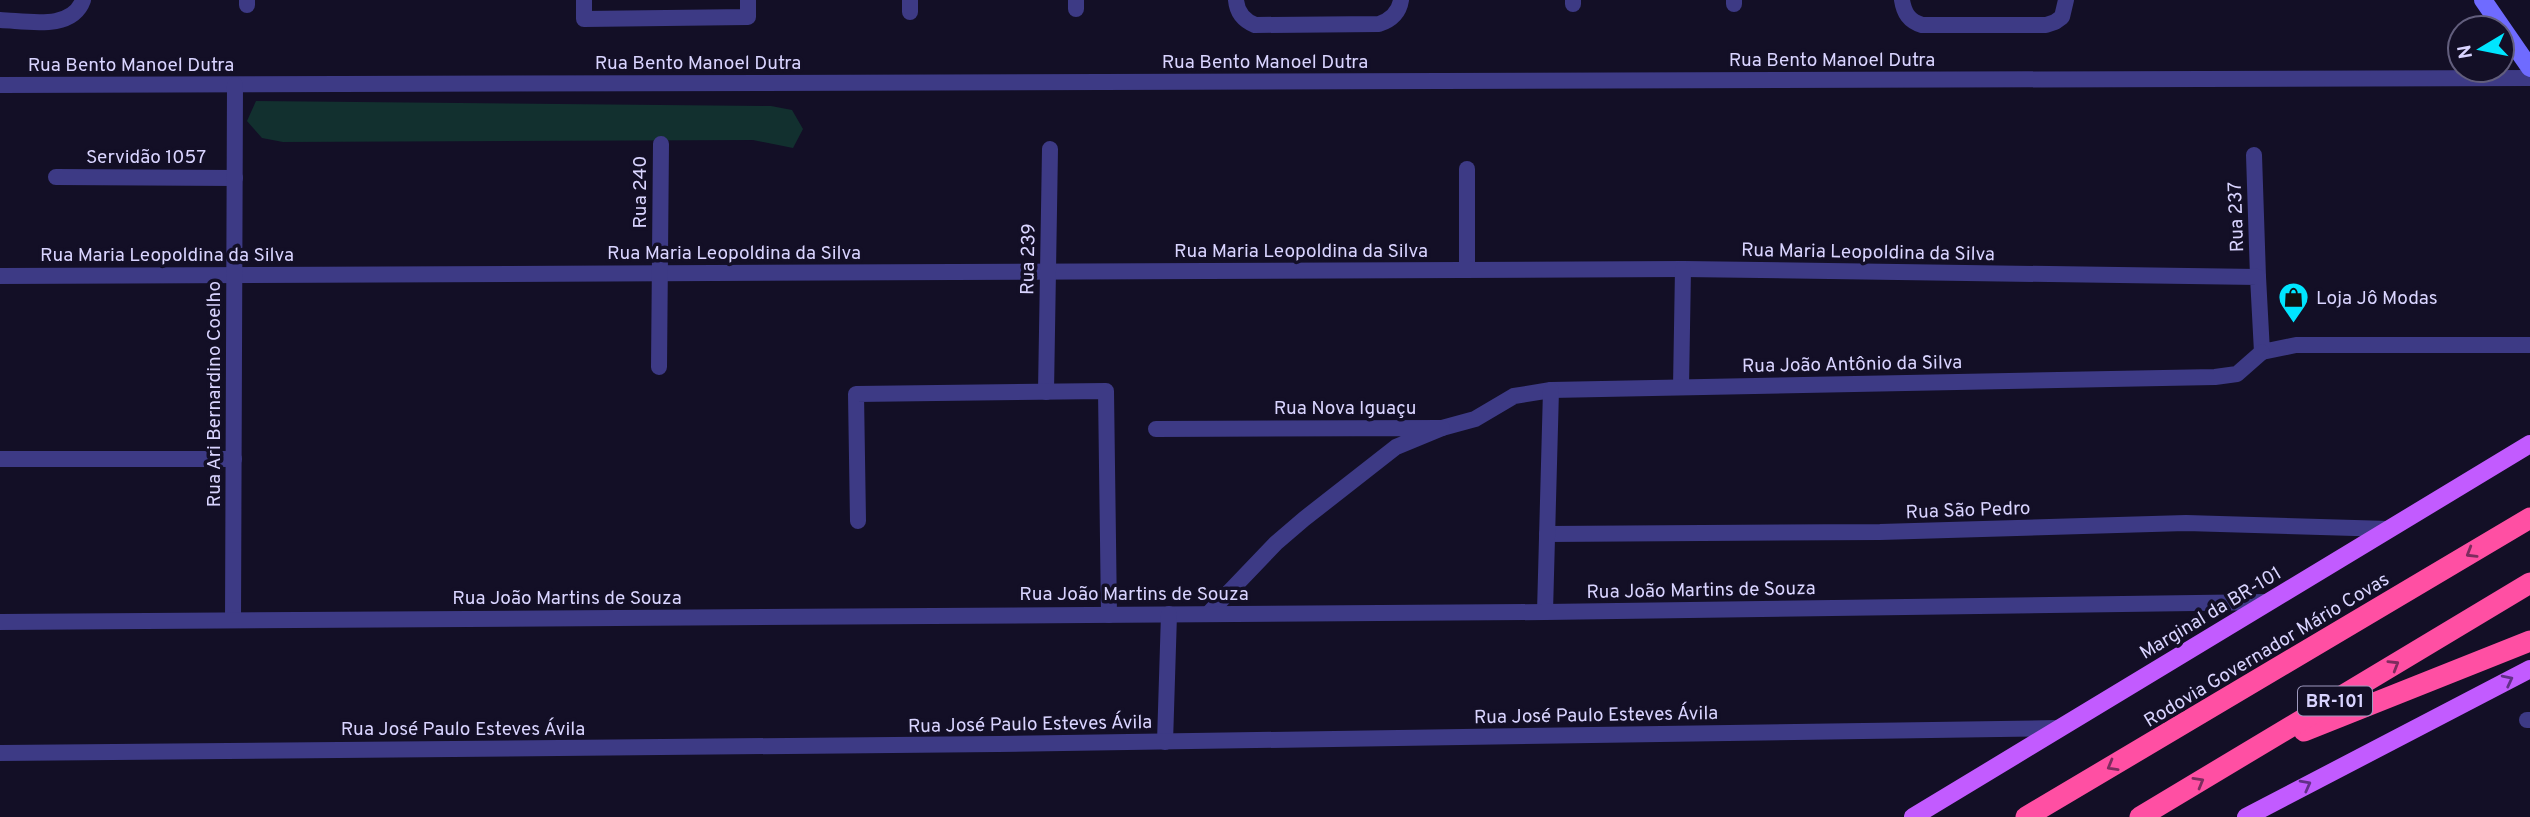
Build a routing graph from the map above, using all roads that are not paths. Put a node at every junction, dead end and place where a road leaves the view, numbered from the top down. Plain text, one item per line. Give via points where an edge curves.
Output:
1 (584, 0) edge
2 (748, 0) edge
3 (1902, 0) edge
4 (2066, 0) edge
5 (2483, 0) edge
6 (1399, 6) edge
7 (80, 7) edge
8 (1238, 7) edge
9 (0, 20) edge
10 (2530, 68) edge
11 (2530, 78) edge
12 (0, 85) edge
13 (235, 85) junction
14 (661, 144) dead end
15 (1050, 149) dead end
16 (2254, 155) dead end
17 (1467, 169) dead end
18 (57, 177) dead end
19 (235, 178) junction
20 (1683, 269) junction
21 (1467, 270) junction
22 (1048, 272) junction
23 (660, 274) junction
24 (235, 275) junction
25 (0, 276) edge
26 (2258, 276) junction
27 (2530, 345) edge
28 (2262, 352) junction
29 (659, 367) dead end
30 (1681, 387) junction
31 (1551, 390) junction
32 (1046, 392) junction
33 (1442, 428) junction
34 (1156, 429) dead end
35 (2530, 444) edge
36 (0, 459) edge
37 (234, 459) junction
38 (2530, 518) edge
39 (858, 522) dead end
40 (2389, 529) junction
41 (1547, 534) junction
42 (2530, 583) edge
43 (2268, 602) junction
44 (1545, 612) junction
45 (1169, 614) junction
46 (1208, 614) junction
47 (1109, 615) junction
48 (233, 620) junction
49 (0, 622) edge
50 (2530, 641) edge
51 (2530, 669) edge
52 (2059, 728) junction
53 (1165, 742) junction
54 (0, 753) edge
55 (2246, 755) junction
56 (1913, 817) edge
57 (2026, 817) edge
58 (2140, 817) edge
59 (2246, 817) edge

1 - 2 street via 584,19 748,18
3 - 4 street via 1907,16 1922,25 2046,24 2062,17
5 - 10 main road
6 - 8 street via 1388,21 1379,24 1255,25
7 - 9 street via 62,21
11 - 13 street, Rua Bento Manoel Dutra
12 - 13 street, Rua Bento Manoel Dutra
13 - 19 street, Rua Ari Bernardino Coelho
14 - 23 street, Rua 240
15 - 22 street, Rua 239
16 - 26 street, Rua 237
17 - 21 street
18 - 19 street, Servidão 1057
19 - 24 street, Rua Ari Bernardino Coelho
20 - 21 street, Rua Maria Leopoldina da Silva
20 - 26 street, Rua Maria Leopoldina da Silva
20 - 30 street
21 - 22 street, Rua Maria Leopoldina da Silva
22 - 23 street, Rua Maria Leopoldina da Silva
22 - 32 street, Rua 239
23 - 24 street, Rua Maria Leopoldina da Silva
23 - 29 street, Rua 240
24 - 25 street, Rua Maria Leopoldina da Silva
24 - 37 street, Rua Ari Bernardino Coelho
26 - 28 street
27 - 28 street via 2297,345
28 - 30 street, Rua João Antônio da Silva via 2237,374 2215,377
30 - 31 street, Rua João Antônio da Silva
31 - 33 street, Rua João Antônio da Silva via 1514,396 1475,419
31 - 41 street
32 - 39 street via 856,394
32 - 47 street via 1106,391
33 - 34 street, Rua Nova Iguaçu
33 - 46 street, Rua Nova Iguaçu via 1396,447 1304,519
35 - 40 main road, Marginal da BR-101
36 - 37 street
37 - 48 street, Rua Ari Bernardino Coelho
38 -> 57 highway, Rodovia Governador Mário Covas / BR-101
40 - 41 street, Rua São Pedro via 2186,523 1880,532
40 - 43 main road, Marginal da BR-101
41 - 44 street
55 -> 42 highway, BR-101
43 - 44 street, Rua João Martins de Souza
43 - 52 main road, Marginal da BR-101
44 - 46 street, Rua João Martins de Souza
45 - 46 street, Rua João Martins de Souza
45 - 47 street, Rua João Martins de Souza
45 - 53 street
47 - 48 street, Rua João Martins de Souza
48 - 49 street, Rua João Martins de Souza
50 - 55 highway
59 -> 51 main road
52 - 53 street, Rua José Paulo Esteves Ávila
52 - 56 main road, Marginal da BR-101
53 - 54 street, Rua José Paulo Esteves Ávila
58 -> 55 highway, BR-101

